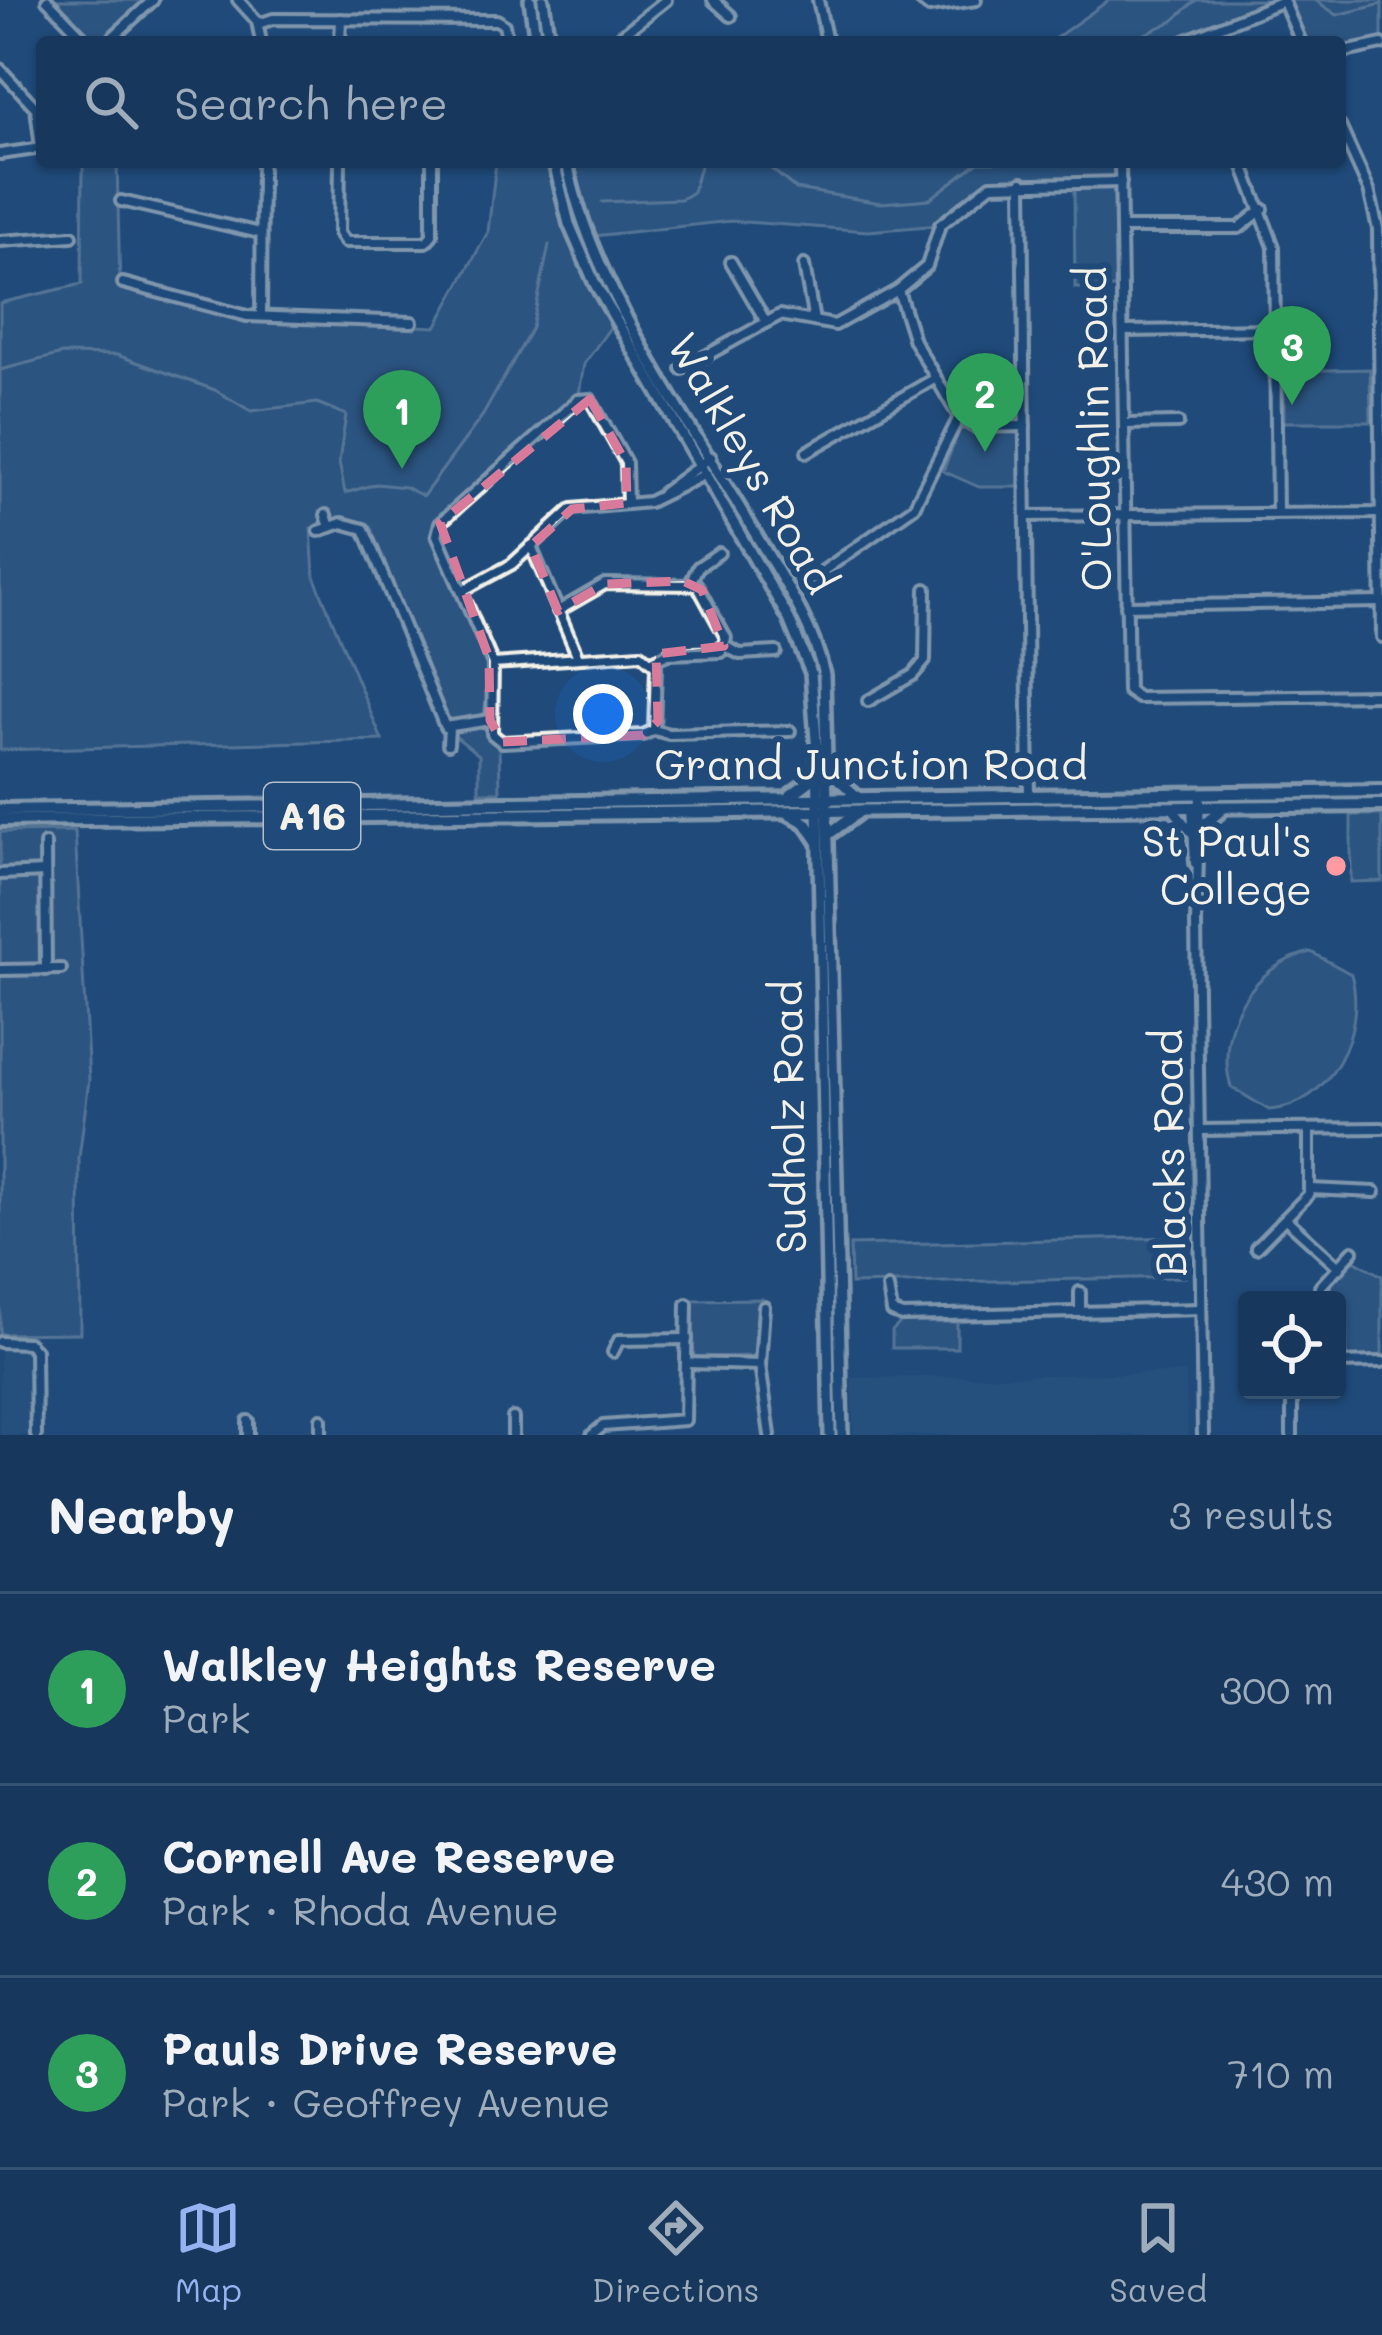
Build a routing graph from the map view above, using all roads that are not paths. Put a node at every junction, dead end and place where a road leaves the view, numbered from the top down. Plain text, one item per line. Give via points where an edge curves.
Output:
1 (46, 0) edge
2 (153, 0) edge
3 (238, 0) edge
4 (530, 0) edge
5 (543, 0) edge
6 (666, 0) edge
7 (713, 0) edge
8 (818, 0) edge
9 (920, 0) edge
10 (976, 0) edge
11 (1283, 0) edge
12 (731, 16) dead end
13 (341, 20) junction
14 (258, 24) junction
15 (82, 36) edge
16 (114, 36) dead end
17 (260, 36) edge
18 (340, 36) edge
19 (507, 36) edge
20 (535, 36) edge
21 (548, 36) edge
22 (624, 36) edge
23 (826, 36) edge
24 (1197, 36) edge
25 (1298, 36) edge
26 (1382, 44) edge
27 (1346, 52) edge
28 (0, 69) edge
29 (36, 108) edge
30 (1346, 140) edge
31 (36, 149) edge
32 (0, 154) edge
33 (262, 168) edge
34 (340, 168) edge
35 (432, 168) edge
36 (556, 168) edge
37 (569, 168) edge
38 (1120, 168) edge
39 (1245, 168) edge
40 (1022, 182) junction
41 (1121, 182) junction
42 (121, 201) dead end
43 (1263, 209) junction
44 (1121, 228) junction
45 (260, 233) junction
46 (72, 236) dead end
47 (0, 241) edge
48 (731, 262) dead end
49 (804, 265) dead end
50 (123, 283) dead end
51 (1380, 284) edge
52 (898, 290) junction
53 (261, 317) junction
54 (814, 321) junction
55 (412, 322) dead end
56 (766, 322) junction
57 (1276, 329) junction
58 (1123, 331) junction
59 (682, 369) dead end
60 (936, 378) junction
61 (958, 417) junction
62 (1178, 423) dead end
63 (1124, 424) junction
64 (1025, 426) junction
65 (807, 452) dead end
66 (714, 462) junction
67 (703, 469) junction
68 (627, 502) junction
69 (1381, 512) edge
70 (1277, 513) junction
71 (326, 515) dead end
72 (1125, 515) junction
73 (1026, 516) junction
74 (330, 527) junction
75 (319, 531) dead end
76 (1382, 537) edge
77 (531, 547) junction
78 (719, 553) dead end
79 (691, 583) junction
80 (806, 583) dead end
81 (926, 589) dead end
82 (462, 591) junction
83 (1382, 602) edge
84 (1126, 607) junction
85 (558, 611) junction
86 (1382, 638) edge
87 (724, 646) junction
88 (776, 652) dead end
89 (578, 657) junction
90 (654, 661) junction
91 (493, 664) junction
92 (1382, 695) edge
93 (868, 701) dead end
94 (490, 720) junction
95 (448, 728) junction
96 (654, 730) junction
97 (790, 730) dead end
98 (448, 744) dead end
99 (824, 772) junction
100 (1382, 791) edge
101 (1196, 801) junction
102 (1029, 803) junction
103 (824, 804) junction
104 (861, 804) junction
105 (783, 805) junction
106 (1382, 805) edge
107 (1229, 807) junction
108 (1172, 808) junction
109 (0, 810) edge
110 (71, 814) junction
111 (0, 820) edge
112 (1196, 831) junction
113 (830, 833) junction
114 (818, 841) junction
115 (45, 844) dead end
116 (45, 872) junction
117 (0, 874) edge
118 (62, 969) dead end
119 (0, 970) edge
120 (46, 970) junction
121 (1382, 1128) edge
122 (1309, 1129) junction
123 (1199, 1130) junction
124 (1310, 1190) junction
125 (1375, 1192) dead end
126 (1287, 1220) junction
127 (1256, 1248) dead end
128 (1353, 1251) dead end
129 (1340, 1268) junction
130 (1320, 1287) dead end
131 (888, 1288) dead end
132 (1080, 1292) dead end
133 (687, 1304) dead end
134 (764, 1306) dead end
135 (1201, 1309) junction
136 (1081, 1310) junction
137 (687, 1339) junction
138 (0, 1342) edge
139 (613, 1352) dead end
140 (1382, 1361) edge
141 (688, 1363) junction
142 (1346, 1363) edge
143 (760, 1365) junction
144 (1292, 1399) edge
145 (513, 1418) dead end
146 (321, 1419) dead end
147 (248, 1421) dead end
148 (36, 1435) edge
149 (248, 1435) edge
150 (321, 1435) edge
151 (513, 1435) edge
152 (592, 1435) edge
153 (770, 1435) edge
154 (830, 1435) edge
155 (842, 1435) edge
156 (1203, 1435) edge
157 (1292, 1435) edge

1 - 15 street
2 - 16 street
3 - 14 street
4 - 20 main road
5 - 21 main road
6 - 22 street
7 - 12 street
8 - 23 street
9 - 10 street via 929,7
11 - 24 street
11 - 25 street
13 - 14 street
13 - 18 street
13 - 19 street via 497,20
14 - 17 street
26 - 27 street
28 - 29 street
30 - 51 street via 1374,203
31 - 32 street
33 - 45 street
34 - 35 street via 345,242 426,242
36 - 67 main road, Walkleys Road via 583,260
37 - 66 main road, Walkleys Road via 598,260
38 - 41 street, O'Loughlin Road
39 - 43 street
40 - 41 street
40 - 52 street via 991,185 943,222 928,266
40 - 64 street
41 - 44 street, O'Loughlin Road
42 - 45 street
43 - 44 street via 1239,228
43 - 57 street via 1274,247
44 - 58 street, O'Loughlin Road
45 - 53 street
46 - 47 street
48 - 56 street
49 - 54 street
50 - 53 street
51 - 69 street
52 - 54 street via 836,325
52 - 60 street
53 - 55 street
54 - 56 street via 783,314
56 - 59 street
57 - 58 street
57 - 70 street
58 - 63 street, O'Loughlin Road
60 - 61 street
60 - 65 street
61 - 64 street via 974,427
61 - 80 street via 914,507
62 - 63 street
63 - 72 street, O'Loughlin Road
64 - 73 street
66 - 67 street
66 - 99 main road, Walkleys Road via 816,646 827,694
67 - 68 street via 662,494
67 - 99 main road, Walkleys Road via 804,650
68 - 77 street via 584,504
68 - 82 street via 622,452 590,399 578,400 440,523 437,535
69 - 70 street
69 - 76 street
70 - 72 street
71 - 74 street
72 - 73 street
72 - 84 street, O'Loughlin Road
73 - 102 street
74 - 75 street
74 - 95 street via 364,530
76 - 83 street
77 - 82 street
77 - 85 street
78 - 79 street
79 - 85 street via 605,584
79 - 87 street via 702,590
81 - 93 street via 925,661
82 - 91 street
83 - 84 street
83 - 86 street
84 - 92 street, O'Loughlin Road via 1130,694
85 - 89 street
87 - 88 street via 740,654
87 - 90 street
89 - 90 street via 641,654
89 - 91 street
90 - 96 street
91 - 94 street
94 - 95 street
94 - 96 street via 502,742
95 - 98 street
96 - 97 street via 779,737
99 - 103 main road, Walkleys Road
99 - 104 main road
99 - 105 highway
100 - 101 highway, Grand Junction Road / A16
101 - 102 highway, Grand Junction Road / A16
101 - 107 highway, Grand Junction Road / A16
101 - 108 highway, Grand Junction Road / A16
101 - 112 street, Blacks Road
102 - 104 highway, Grand Junction Road / A16
102 - 108 highway, Grand Junction Road / A16
103 - 104 highway, Grand Junction Road / A16
103 - 105 highway, Grand Junction Road / A16
103 - 113 main road, Sudholz Road
103 - 114 main road, Sudholz Road
104 - 113 highway
105 - 110 highway, Grand Junction Road / A16
105 - 114 highway
106 - 107 highway, Grand Junction Road / A16
107 - 112 highway
108 - 112 street
109 - 110 highway, Grand Junction Road / A16
110 - 111 highway, Grand Junction Road / A16
112 - 123 street, Blacks Road
113 - 155 main road, Sudholz Road
114 - 154 main road, Sudholz Road
115 - 116 street
116 - 117 street
116 - 120 street
118 - 120 street
119 - 120 street
121 - 122 street
122 - 123 street
122 - 124 street
123 - 135 street, Blacks Road
124 - 125 street
124 - 126 street
126 - 127 street
126 - 129 street
128 - 129 street
129 - 130 street
131 - 136 street via 892,1312 902,1316
132 - 136 street
133 - 137 street
134 - 143 street
135 - 136 street
135 - 156 street, Blacks Road
137 - 139 street via 619,1340
137 - 141 street
138 - 148 street via 28,1342 35,1350
140 - 142 street
141 - 143 street
141 - 152 street via 685,1420 603,1426
143 - 153 street
144 - 157 street
145 - 151 street
146 - 150 street
147 - 149 street

